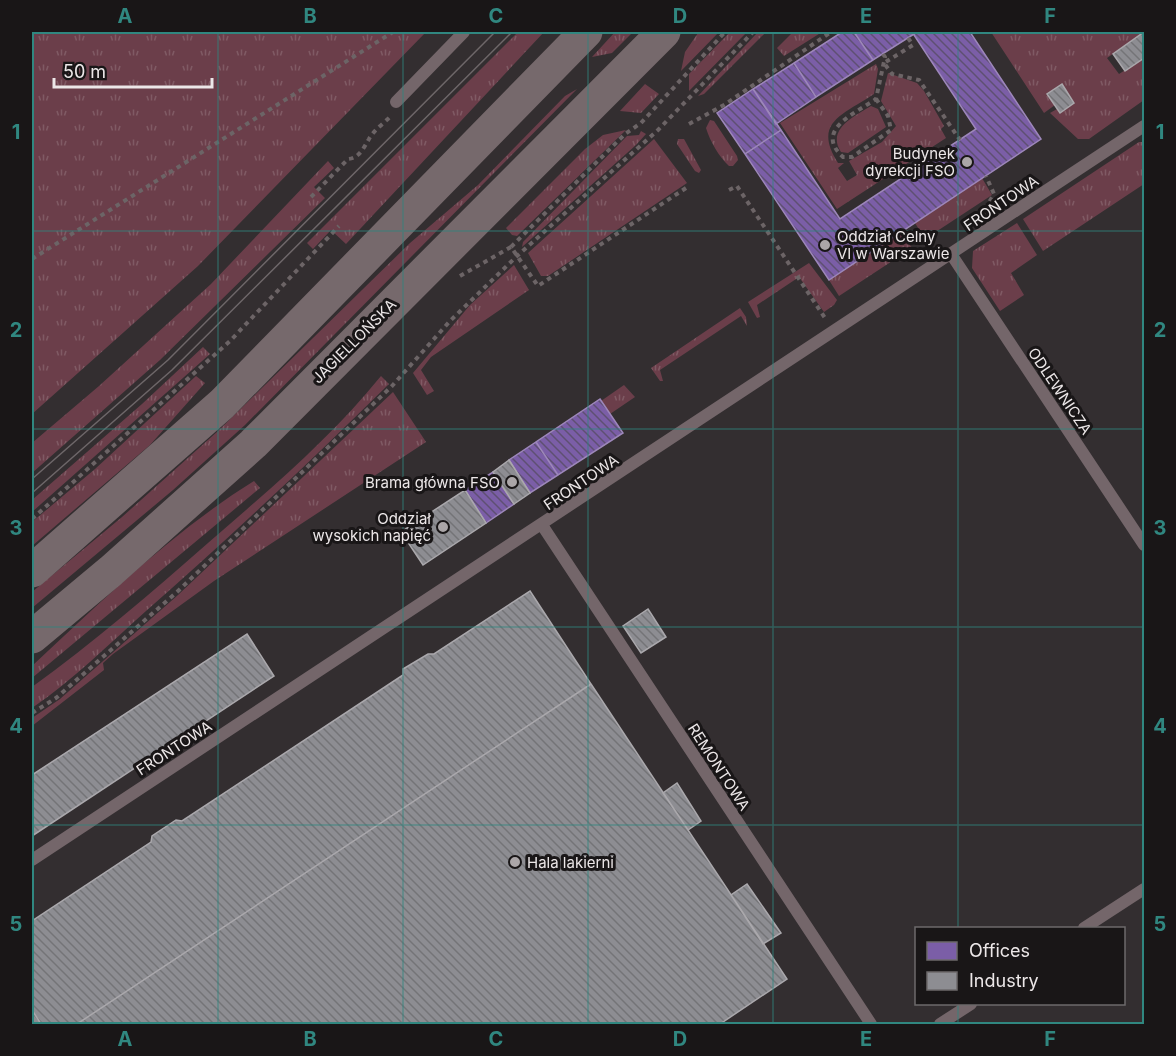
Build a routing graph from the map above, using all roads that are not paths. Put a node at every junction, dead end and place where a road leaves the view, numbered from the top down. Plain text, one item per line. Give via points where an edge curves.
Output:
1 (464, 32) edge
2 (586, 32) edge
3 (664, 32) edge
4 (396, 102) road end
5 (1144, 126) edge
6 (951, 254) junction
7 (542, 525) junction
8 (1144, 545) edge
9 (32, 571) edge
10 (32, 637) edge
11 (32, 860) edge
12 (1144, 889) edge
13 (1086, 927) edge
14 (969, 1005) edge
15 (872, 1024) edge
16 (940, 1024) edge

1 - 4 lane
2 - 9 main road via 222,404
3 - 10 main road, JAGIELLOŃSKA via 254,444
5 - 6 lane, FRONTOWA
6 - 7 lane, FRONTOWA
6 - 8 lane, ODLEWNICZA
7 - 11 lane, FRONTOWA
7 - 15 lane, REMONTOWA
12 - 13 lane
14 - 16 lane

